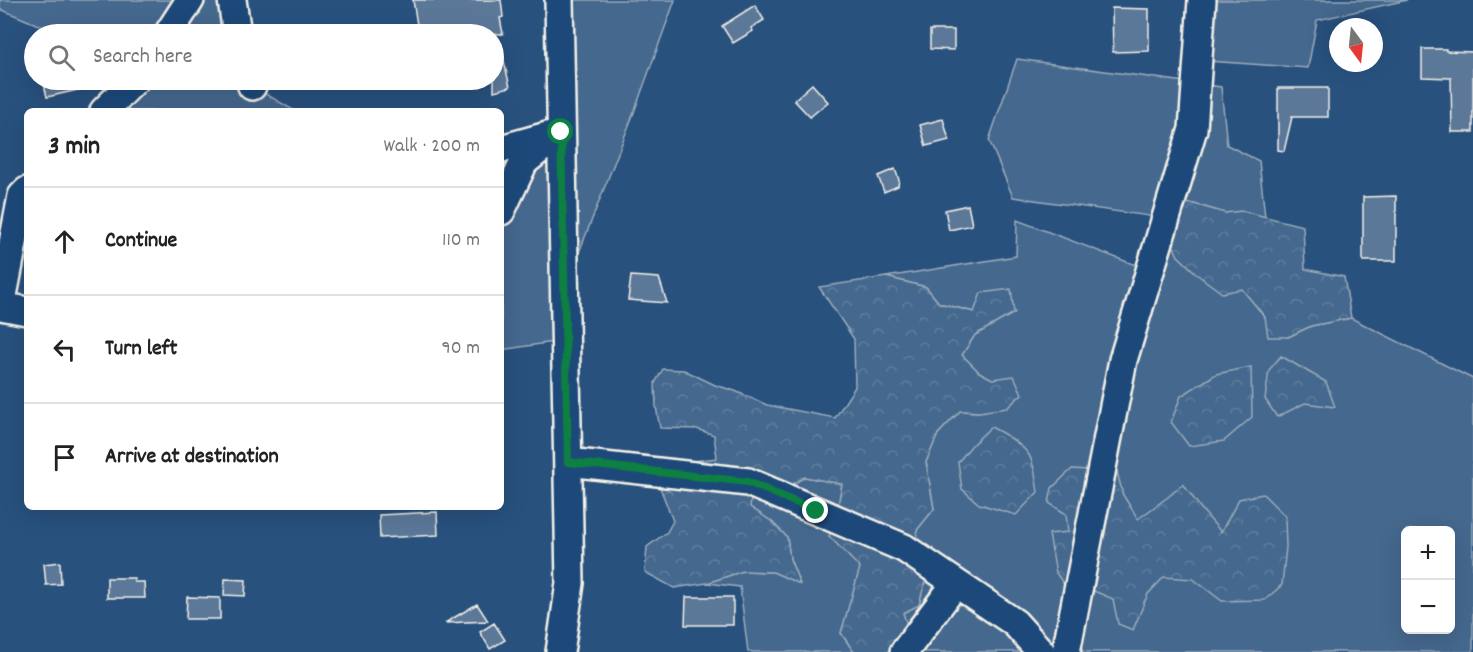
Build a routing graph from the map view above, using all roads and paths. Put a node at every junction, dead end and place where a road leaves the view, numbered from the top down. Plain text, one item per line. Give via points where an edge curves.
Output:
1 (190, 0) edge
2 (232, 0) edge
3 (559, 0) edge
4 (1202, 0) edge
5 (174, 24) edge
6 (236, 24) edge
7 (125, 90) edge
8 (107, 108) edge
9 (561, 132) junction
10 (504, 148) edge
11 (24, 201) edge
12 (504, 205) edge
13 (9, 307) edge
14 (568, 462) junction
15 (956, 583) junction
16 (560, 652) edge
17 (904, 652) edge
18 (1041, 652) edge
19 (1066, 652) edge

1 - 5 street
2 - 6 street
3 - 9 street
4 - 19 street via 1193,129 1123,360
7 - 8 street
9 - 10 street
9 - 12 street via 524,162
9 - 14 street
11 - 13 street
14 - 15 street via 748,482 904,548
14 - 16 street via 570,583
15 - 17 street
15 - 18 street via 1015,623

